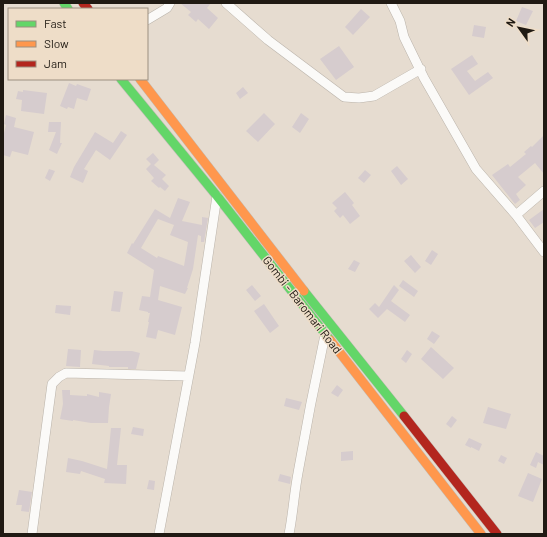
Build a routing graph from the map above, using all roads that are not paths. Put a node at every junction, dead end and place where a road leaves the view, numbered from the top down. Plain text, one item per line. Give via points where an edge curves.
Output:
1 (170, 3) edge
2 (226, 3) edge
3 (391, 3) edge
4 (148, 19) edge
5 (421, 69) junction
6 (122, 80) edge
7 (141, 80) edge
8 (544, 191) edge
9 (217, 196) junction
10 (516, 215) junction
11 (544, 252) edge
12 (310, 299) junction
13 (302, 305) junction
14 (326, 335) junction
15 (188, 376) junction
16 (32, 534) edge
17 (159, 534) edge
18 (289, 534) edge
19 (481, 534) edge
20 (497, 534) edge

1 - 4 street via 167,8
2 - 5 street via 268,40 344,97 374,96
3 - 5 street via 404,37
5 - 10 street via 476,169
6 - 9 main road, Gombi - Baromari Road
7 - 12 main road, Gombi - Baromari Road
8 - 10 street
9 - 13 main road, Gombi - Baromari Road
9 - 15 street
10 - 11 street
12 - 13 main road
12 - 20 main road, Gombi - Baromari Road
13 - 14 main road, Gombi - Baromari Road
14 - 18 street via 315,381
14 - 19 main road, Gombi - Baromari Road
15 - 16 street via 66,373 52,384
15 - 17 street

